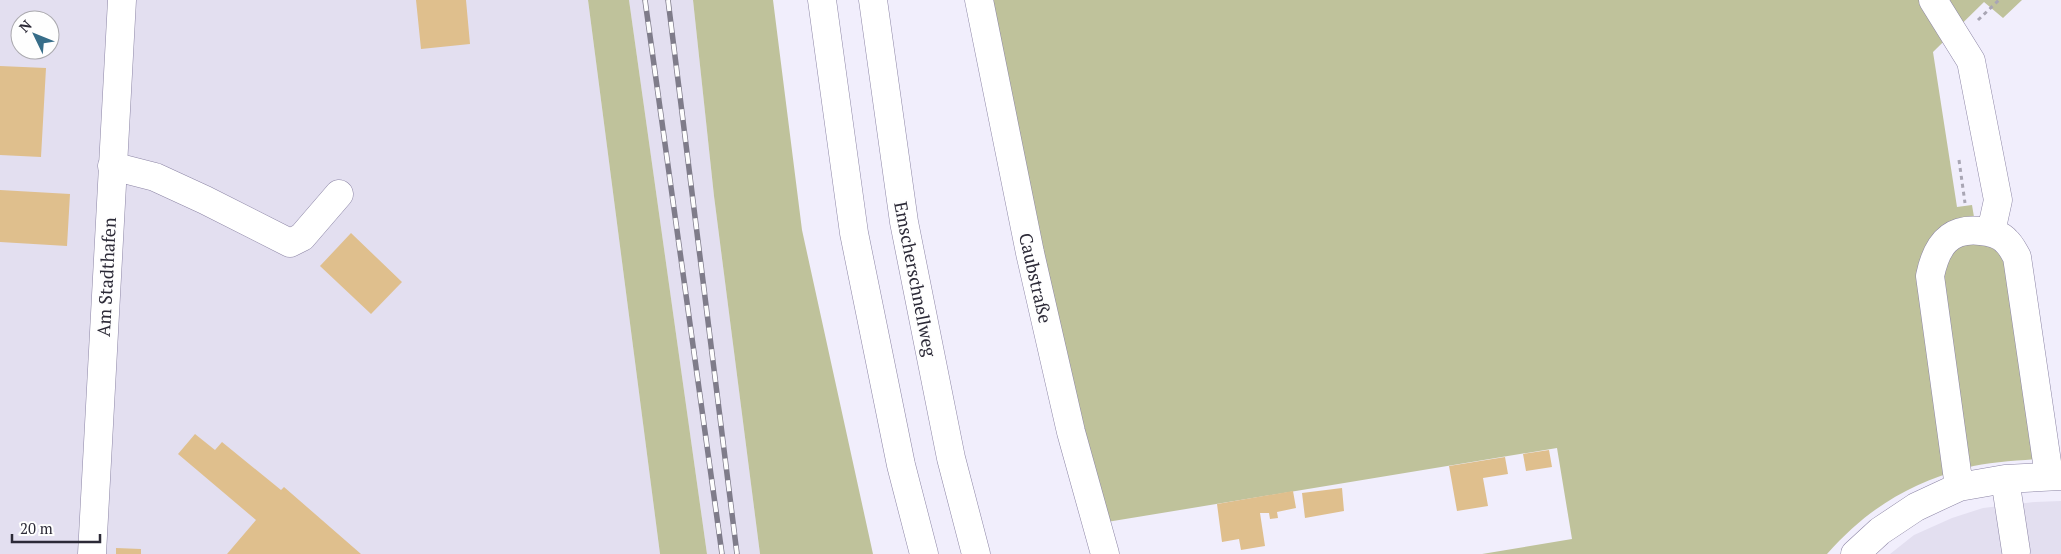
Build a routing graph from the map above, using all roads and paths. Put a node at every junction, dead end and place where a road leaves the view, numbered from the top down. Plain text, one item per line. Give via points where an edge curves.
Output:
1 (122, 0) edge
2 (822, 0) edge
3 (873, 0) edge
4 (979, 0) edge
5 (1933, 0) edge
6 (112, 166) junction
7 (340, 194) dead end
8 (1991, 232) junction
9 (2055, 476) edge
10 (2004, 479) junction
11 (1959, 487) junction
12 (2016, 551) dead end
13 (92, 554) edge
14 (924, 554) edge
15 (976, 554) edge
16 (1104, 554) edge
17 (1855, 554) edge

1 - 6 main road, Am Stadthafen
2 - 14 main road via 854,233 901,465
3 - 15 main road, Emscherschnellweg via 904,222 951,458
4 - 16 main road, Caubstraße via 1030,254 1071,432
5 - 8 main road via 1971,61 1998,200
6 - 7 main road via 155,177 290,243 302,237
6 - 13 main road, Am Stadthafen
8 - 9 main road via 2006,240 2017,257
8 - 11 main road via 1970,230 1947,239 1934,256 1930,276
9 - 10 main road
10 - 11 main road
10 - 12 main road
11 - 17 main road via 1916,507 1880,531

